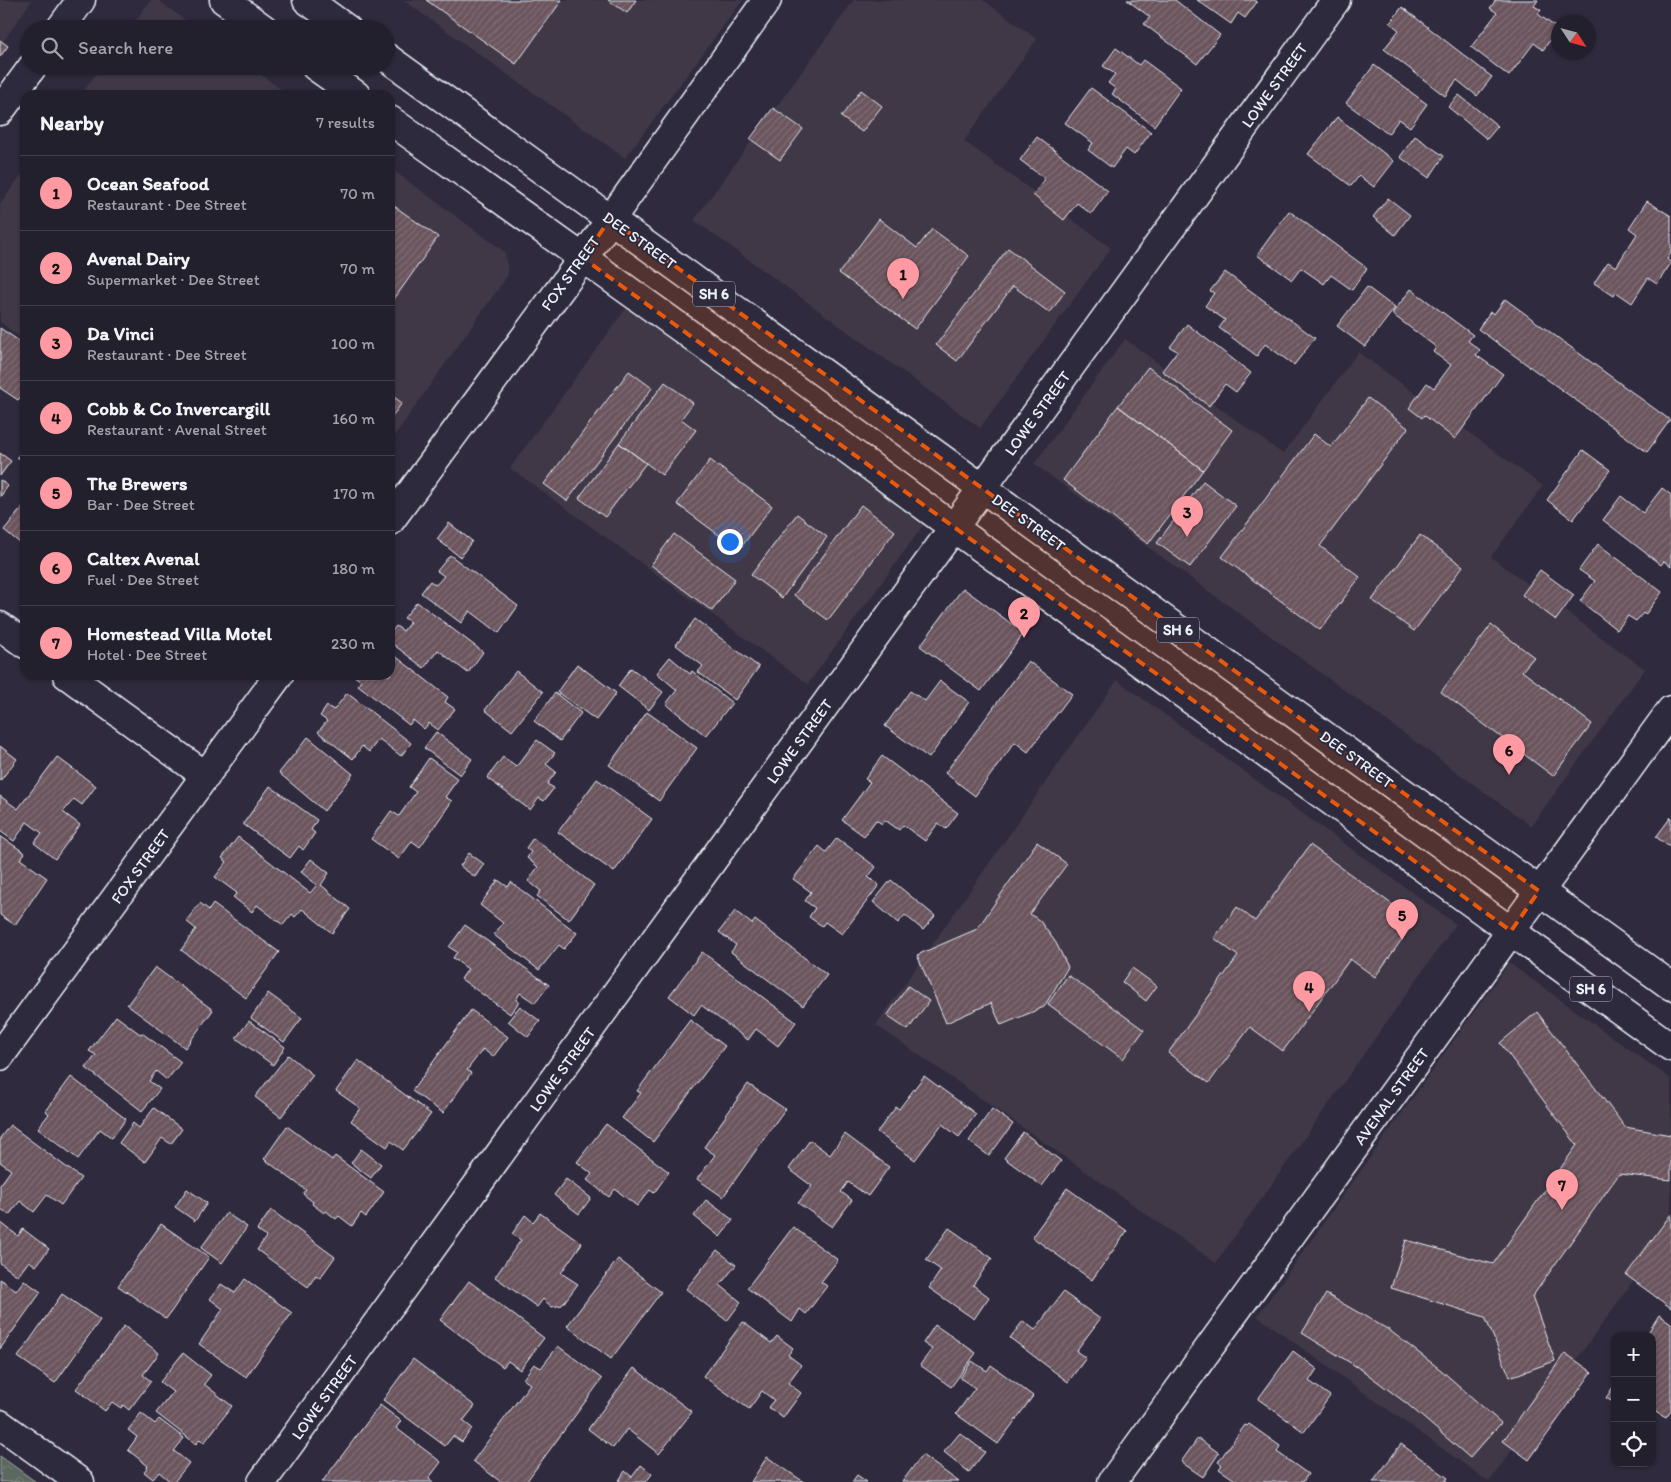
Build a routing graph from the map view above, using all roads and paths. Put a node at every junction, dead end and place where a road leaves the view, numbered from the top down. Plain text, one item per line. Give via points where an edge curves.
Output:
1 (81, 0) edge
2 (224, 0) edge
3 (307, 0) edge
4 (767, 0) edge
5 (1336, 0) edge
6 (67, 20) edge
7 (252, 20) edge
8 (335, 20) edge
9 (395, 64) edge
10 (26, 75) edge
11 (328, 75) edge
12 (349, 90) edge
13 (0, 111) edge
14 (395, 124) edge
15 (610, 219) junction
16 (582, 258) junction
17 (982, 488) junction
18 (395, 514) edge
19 (954, 528) junction
20 (0, 626) edge
21 (20, 640) edge
22 (74, 680) edge
23 (275, 680) edge
24 (1671, 710) edge
25 (206, 776) junction
26 (1539, 891) junction
27 (1511, 931) junction
28 (1671, 986) edge
29 (1671, 1047) edge
30 (0, 1056) edge
31 (0, 1424) edge
32 (80, 1482) edge
33 (262, 1482) edge
34 (1112, 1482) edge

1 - 6 street
2 - 7 street
3 - 8 street
4 - 15 street, FOX STREET
5 - 17 street, LOWE STREET
9 - 15 street, DEE STREET / SH 6
10 - 13 street
11 - 12 street
14 - 16 street, SH 6
15 - 16 street, FOX STREET
15 - 17 street, DEE STREET / SH 6
16 - 18 street, FOX STREET
16 - 19 street, SH 6
17 - 19 street, LOWE STREET
17 - 26 street, DEE STREET / SH 6
19 - 27 street, SH 6
19 - 33 street, LOWE STREET
20 - 21 street
22 - 25 street
23 - 25 street, FOX STREET
24 - 26 street, AVENAL STREET
25 - 30 street, FOX STREET
26 - 27 street, AVENAL STREET
26 - 28 street, DEE STREET / SH 6
27 - 29 street, SH 6
27 - 34 street, AVENAL STREET
31 - 32 street

